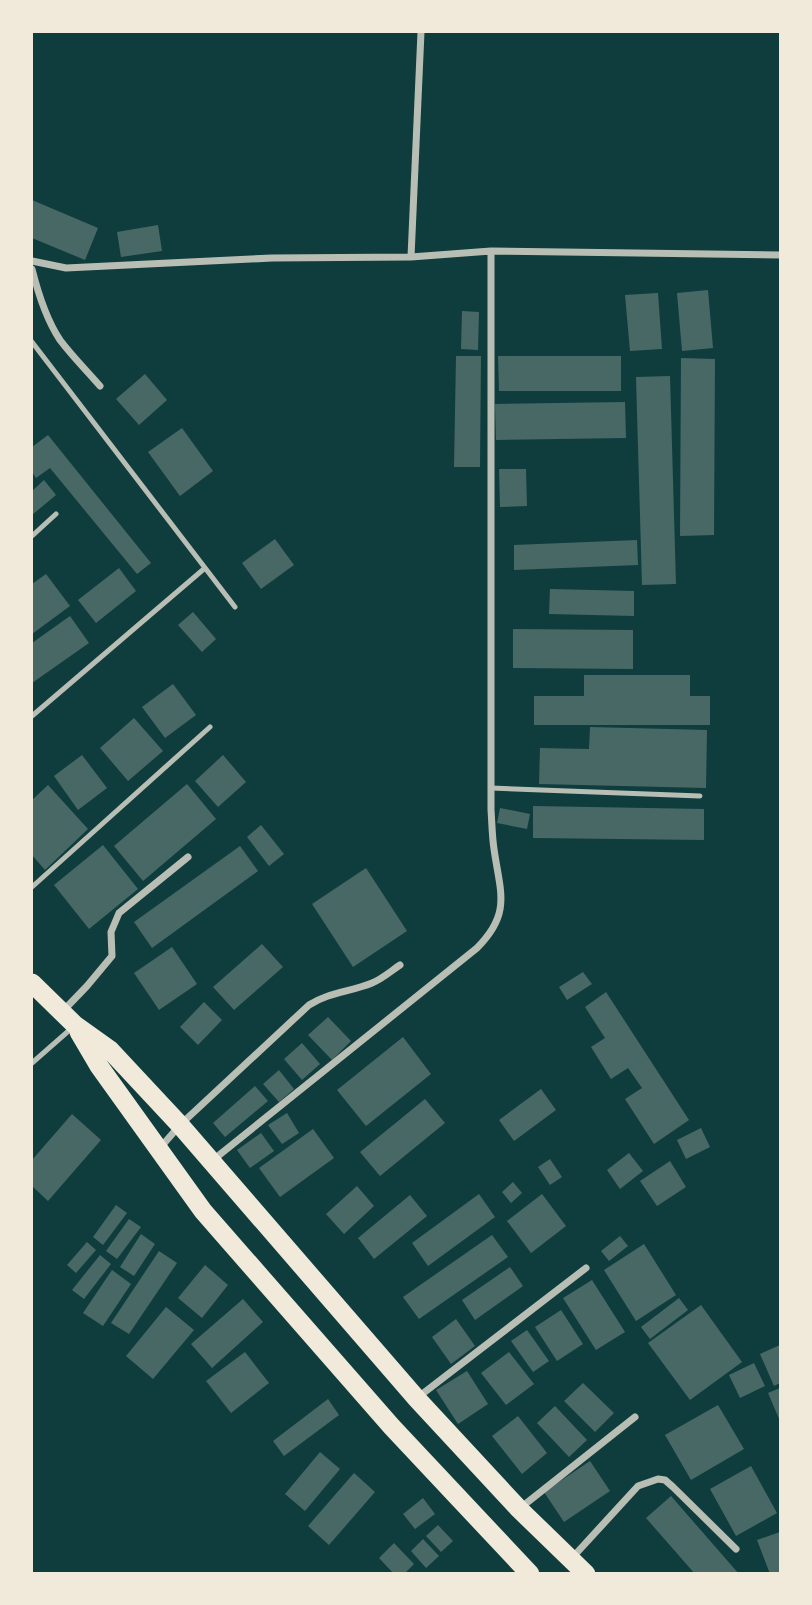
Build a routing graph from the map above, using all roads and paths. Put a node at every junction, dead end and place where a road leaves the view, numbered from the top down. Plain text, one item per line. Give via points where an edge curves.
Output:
1 (421, 32) edge
2 (491, 251) junction
3 (780, 255) edge
4 (411, 257) junction
5 (32, 261) edge
6 (32, 269) edge
7 (32, 342) edge
8 (100, 386) dead end
9 (55, 514) dead end
10 (32, 536) edge
11 (205, 568) junction
12 (235, 607) dead end
13 (32, 716) edge
14 (210, 727) dead end
15 (491, 788) junction
16 (700, 796) dead end
17 (188, 857) dead end
18 (32, 887) edge
19 (400, 965) dead end
20 (32, 983) edge
21 (68, 1019) junction
22 (32, 1063) edge
23 (180, 1125) junction
24 (160, 1148) junction
25 (213, 1160) junction
26 (586, 1268) dead end
27 (417, 1399) junction
28 (635, 1417) dead end
29 (519, 1509) junction
30 (736, 1549) dead end
31 (572, 1558) junction
32 (530, 1573) edge
33 (586, 1573) edge

1 - 4 street
2 - 3 street
2 - 4 street
2 - 15 street
4 - 5 street via 65,268
6 - 8 street via 53,328
7 - 11 lane
9 - 10 lane
11 - 12 lane
11 - 13 lane
14 - 18 lane
15 - 16 lane
15 - 25 street via 502,899 497,923 487,937
17 - 21 street via 119,913 111,932 112,956
19 - 23 street via 373,983 331,993 309,1005
20 - 21 highway
21 - 22 lane
21 - 23 highway via 110,1050
21 - 24 highway
23 - 24 street
23 - 25 highway
24 - 32 highway via 221,1231 392,1427
25 - 27 highway
26 - 27 street
27 - 29 highway
28 - 29 street
29 - 31 highway
30 - 31 street via 673,1487 657,1479 638,1486
31 - 33 highway

